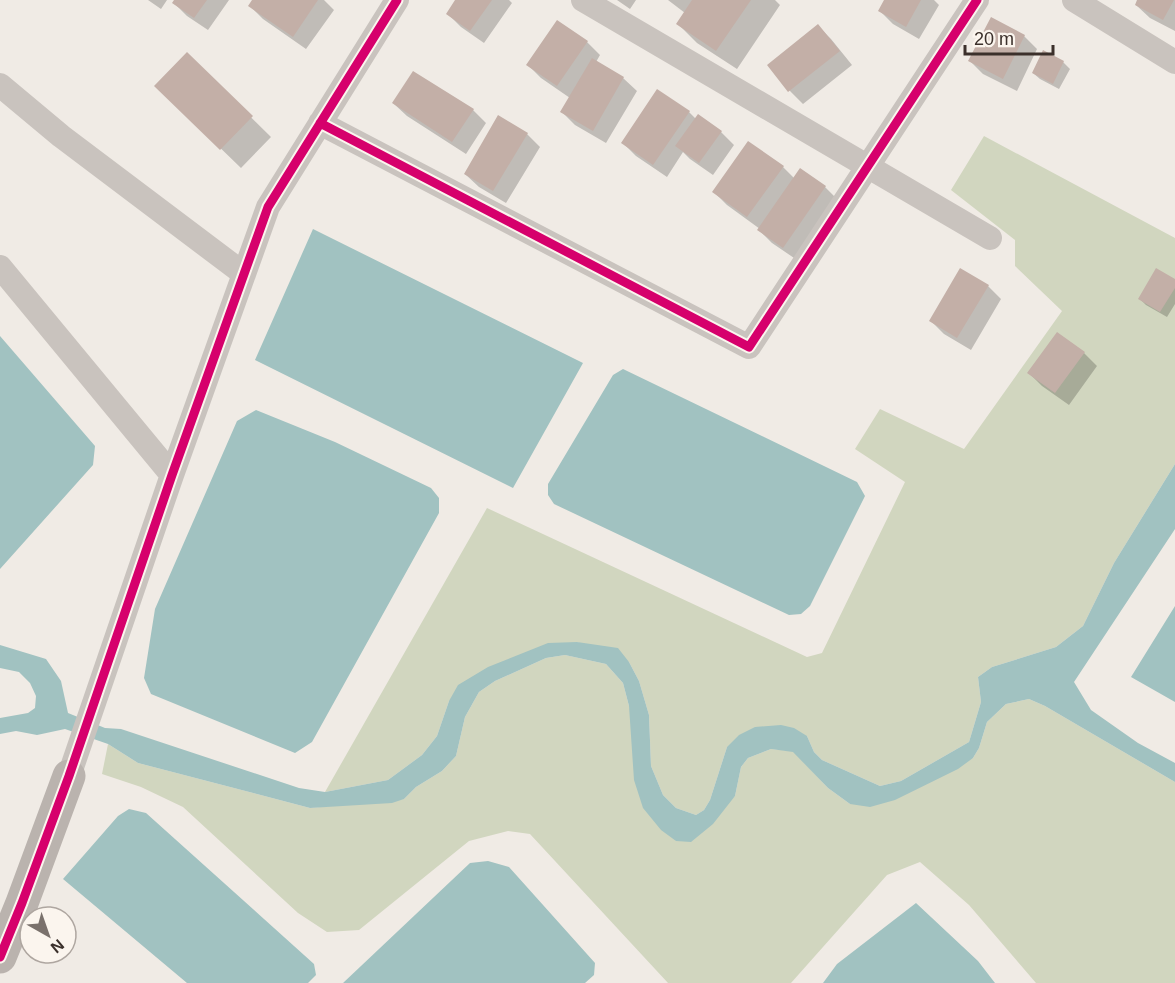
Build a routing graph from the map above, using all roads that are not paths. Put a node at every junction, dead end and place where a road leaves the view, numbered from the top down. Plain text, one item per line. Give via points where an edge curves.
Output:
1 (583, 0) edge
2 (977, 0) edge
3 (1074, 0) edge
4 (396, 1) edge
5 (1175, 62) edge
6 (0, 84) edge
7 (321, 123) junction
8 (867, 166) junction
9 (990, 238) dead end
10 (0, 267) edge
11 (243, 274) junction
12 (172, 475) junction
13 (69, 776) joint
14 (0, 957) edge

1 - 8 street
2 - 8 street
3 - 5 street
4 - 7 street
6 - 11 street via 61,136
7 - 8 street via 749,347
7 - 11 street via 268,207
8 - 9 street
10 - 12 street
11 - 12 street
12 - 13 street
13 - 14 street

